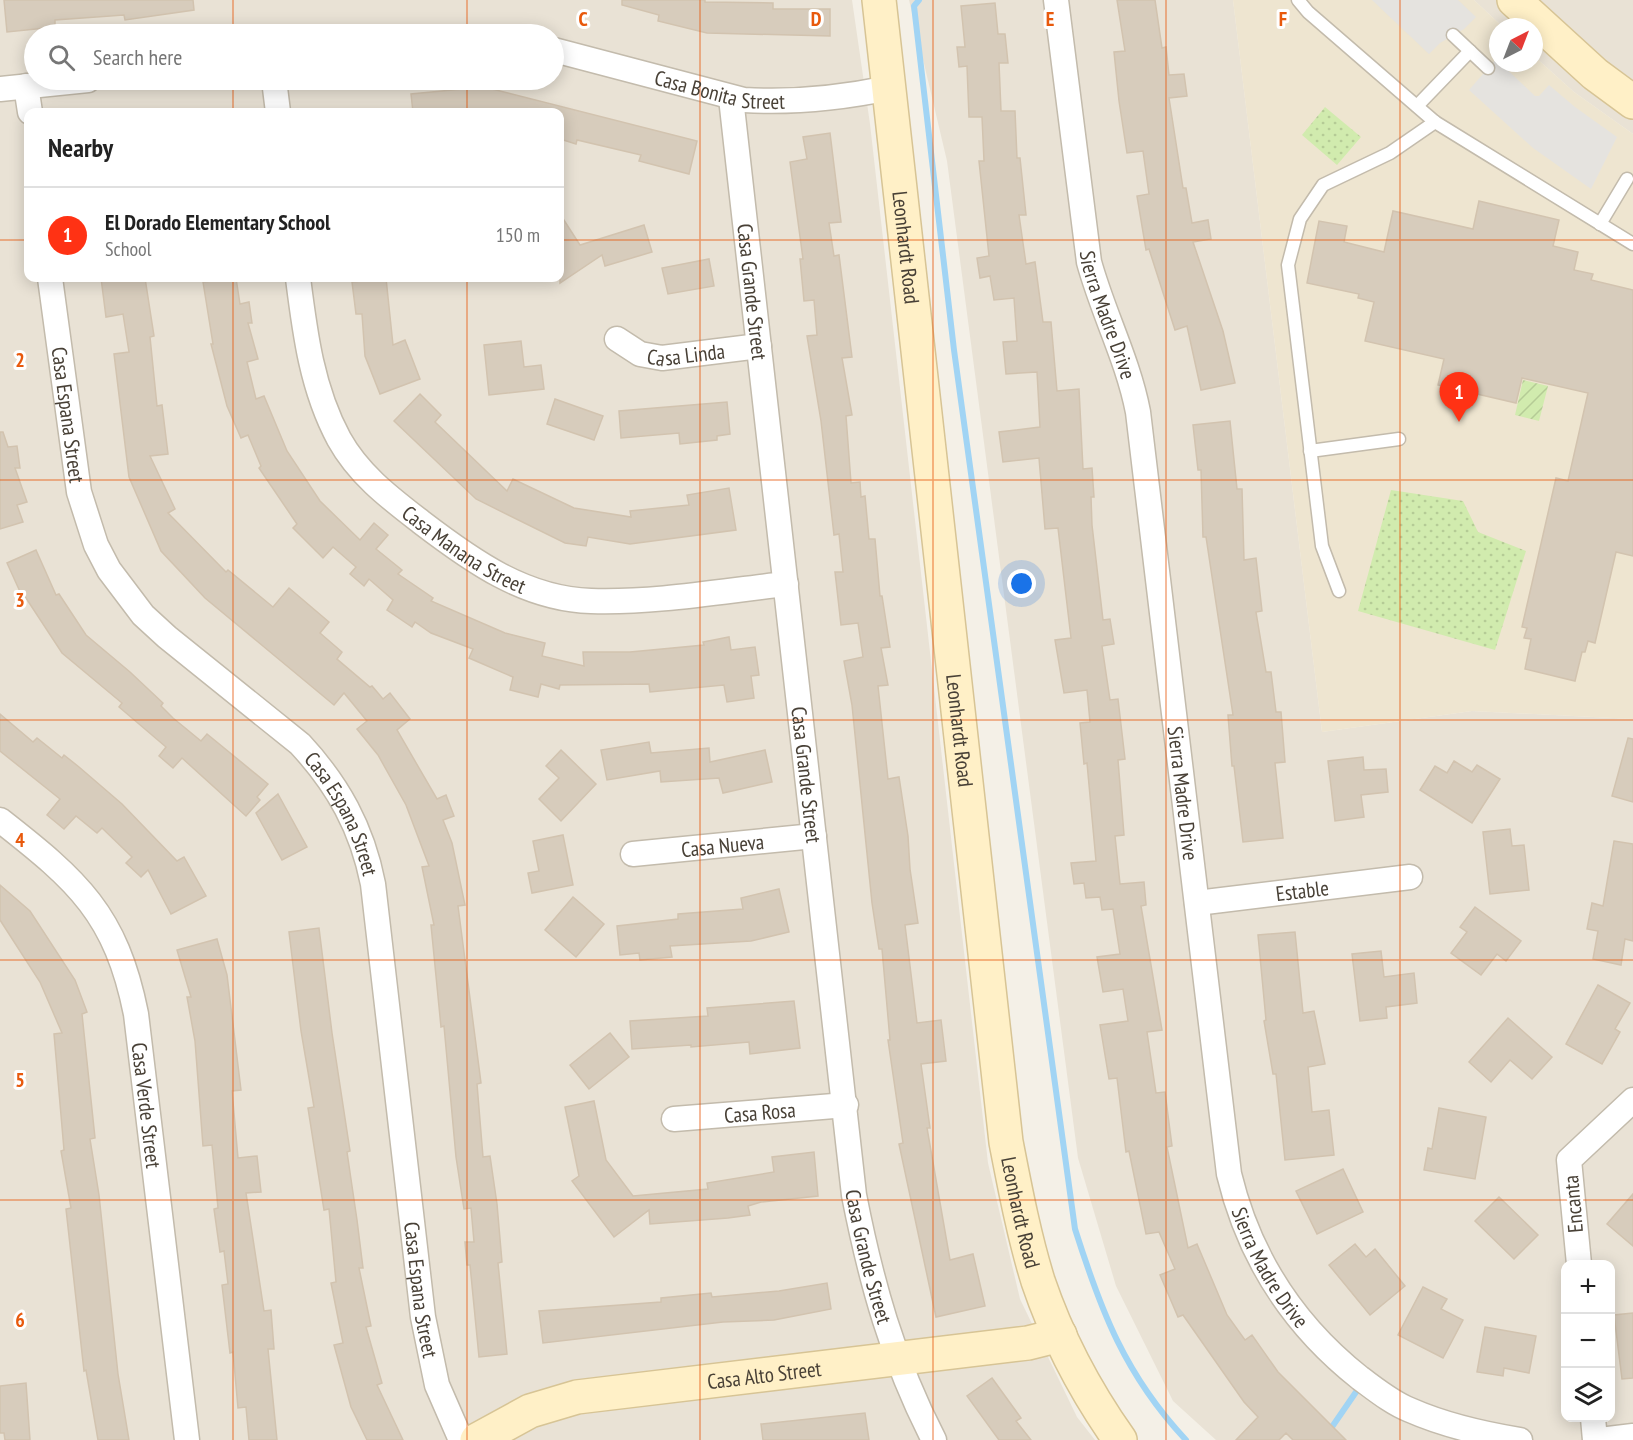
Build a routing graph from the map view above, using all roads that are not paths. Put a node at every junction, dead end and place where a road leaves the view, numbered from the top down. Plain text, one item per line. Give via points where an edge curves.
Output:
1 (879, 0) edge
2 (1056, 0) edge
3 (1298, 0) edge
4 (1514, 0) edge
5 (1453, 35) dead end
6 (1470, 51) junction
7 (564, 53) edge
8 (1488, 68) dead end
9 (24, 86) edge
10 (889, 88) junction
11 (0, 89) edge
12 (27, 90) edge
13 (275, 90) edge
14 (731, 98) junction
15 (1633, 102) edge
16 (1417, 106) junction
17 (29, 108) edge
18 (278, 108) edge
19 (1436, 122) junction
20 (1627, 179) dead end
21 (1600, 224) junction
22 (1633, 244) edge
23 (51, 282) edge
24 (299, 282) edge
25 (617, 339) dead end
26 (759, 346) junction
27 (1399, 439) dead end
28 (1310, 451) junction
29 (786, 584) junction
30 (1340, 591) dead end
31 (0, 820) edge
32 (814, 836) junction
33 (633, 854) dead end
34 (1410, 877) dead end
35 (1197, 903) junction
36 (1633, 1100) edge
37 (846, 1105) junction
38 (674, 1119) dead end
39 (1579, 1260) edge
40 (1060, 1335) junction
41 (897, 1358) junction
42 (1593, 1422) edge
43 (1633, 1436) edge
44 (187, 1440) edge
45 (461, 1440) edge
46 (477, 1440) edge
47 (934, 1440) edge
48 (1120, 1440) edge
49 (1520, 1440) edge
50 (1595, 1440) edge
51 (1600, 1440) edge

1 - 10 street, Leonhardt Road
2 - 35 street, Sierra Madre Drive via 1089,262 1124,358 1138,412
3 - 16 lane
4 - 15 street via 1595,74
5 - 6 lane
6 - 8 lane
6 - 16 lane
7 - 14 street, Casa Bonita Street
9 - 11 street
10 - 14 street, Casa Bonita Street via 842,98 775,102
10 - 40 street, Leonhardt Road via 1006,1142 1024,1229
12 - 17 street
13 - 18 street
14 - 26 street, Casa Grande Street
16 - 19 lane
19 - 21 lane
19 - 28 lane via 1390,153 1323,185 1300,219 1288,265
20 - 21 lane
21 - 22 lane
23 - 45 street, Casa Espana Street via 79,492 96,545 143,615 300,744 338,791 364,846 373,884 423,1317 437,1385
24 - 29 street, Casa Manana Street via 310,361 340,441 381,491 468,558 539,591 590,601 640,600
25 - 26 street, Casa Linda via 640,354 662,358
26 - 29 street, Casa Grande Street
27 - 28 lane
28 - 30 lane via 1322,546
29 - 32 street, Casa Grande Street
31 - 44 street, Casa Verde Street via 81,891 111,933 128,975 136,1014
32 - 33 street, Casa Nueva
32 - 37 street, Casa Grande Street
34 - 35 street, Estable
35 - 49 street, Sierra Madre Drive via 1229,1174 1236,1205 1261,1263 1302,1324 1373,1388 1408,1410
36 - 39 street, Encanta via 1569,1160
37 - 38 street, Casa Rosa
37 - 41 street, Casa Grande Street via 854,1195 868,1269
40 - 41 street, Casa Alto Street via 1028,1343
40 - 48 street, Leonhardt Road via 1089,1393
41 - 46 street, Casa Alto Street via 577,1397 530,1411
41 - 47 street, Casa Grande Street
42 - 50 street
43 - 51 street

